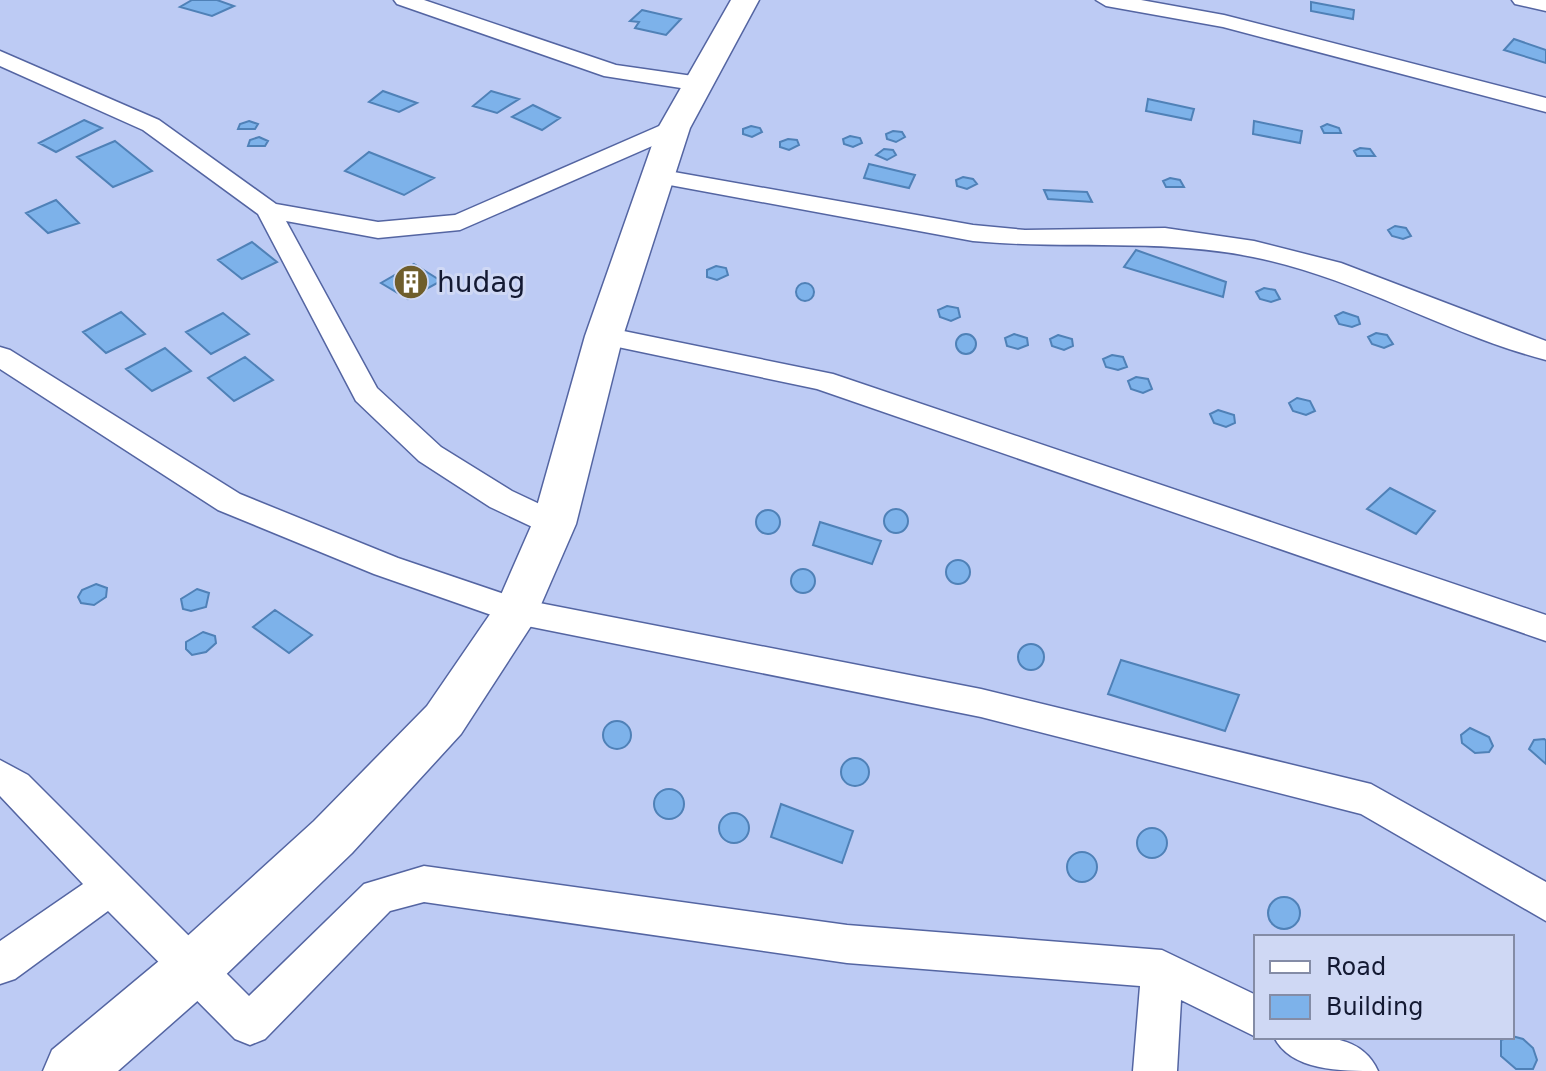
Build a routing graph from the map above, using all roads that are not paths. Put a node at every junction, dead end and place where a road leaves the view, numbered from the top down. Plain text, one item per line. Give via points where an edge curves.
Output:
1 (404, 0) edge
2 (745, 0) edge
3 (1106, 0) edge
4 (1522, 0) edge
5 (1546, 5) edge
6 (0, 58) edge
7 (700, 84) junction
8 (1546, 105) edge
9 (674, 128) junction
10 (657, 176) junction
11 (268, 210) junction
12 (604, 336) junction
13 (1546, 351) edge
14 (0, 356) edge
15 (554, 524) junction
16 (517, 611) junction
17 (1546, 628) edge
18 (0, 776) edge
19 (112, 886) junction
20 (1546, 903) edge
21 (0, 965) edge
22 (1162, 969) junction
23 (191, 970) junction
24 (1254, 1016) edge
25 (1299, 1039) edge
26 (73, 1071) edge
27 (1155, 1071) edge
28 (1356, 1071) edge

1 - 7 street via 612,71
2 - 7 street
3 - 8 street via 1224,21
4 - 5 street
6 - 11 street via 151,125
7 - 9 street
9 - 10 street
9 - 11 street via 460,222 378,230
10 - 12 street
10 - 13 street via 973,233 1025,238 1165,236 1254,249 1332,269
11 - 15 street via 366,394 430,454 501,499
12 - 15 street
12 - 17 street via 823,381
14 - 16 street via 229,502 386,566
15 - 16 street
16 - 20 street via 981,703 1371,800
16 - 23 street via 444,720 333,837
18 - 19 street
19 - 21 street
19 - 23 street
22 - 23 street via 847,944 424,884 378,897 250,1025
22 - 24 street
22 - 27 street
23 - 26 street
25 - 28 street

